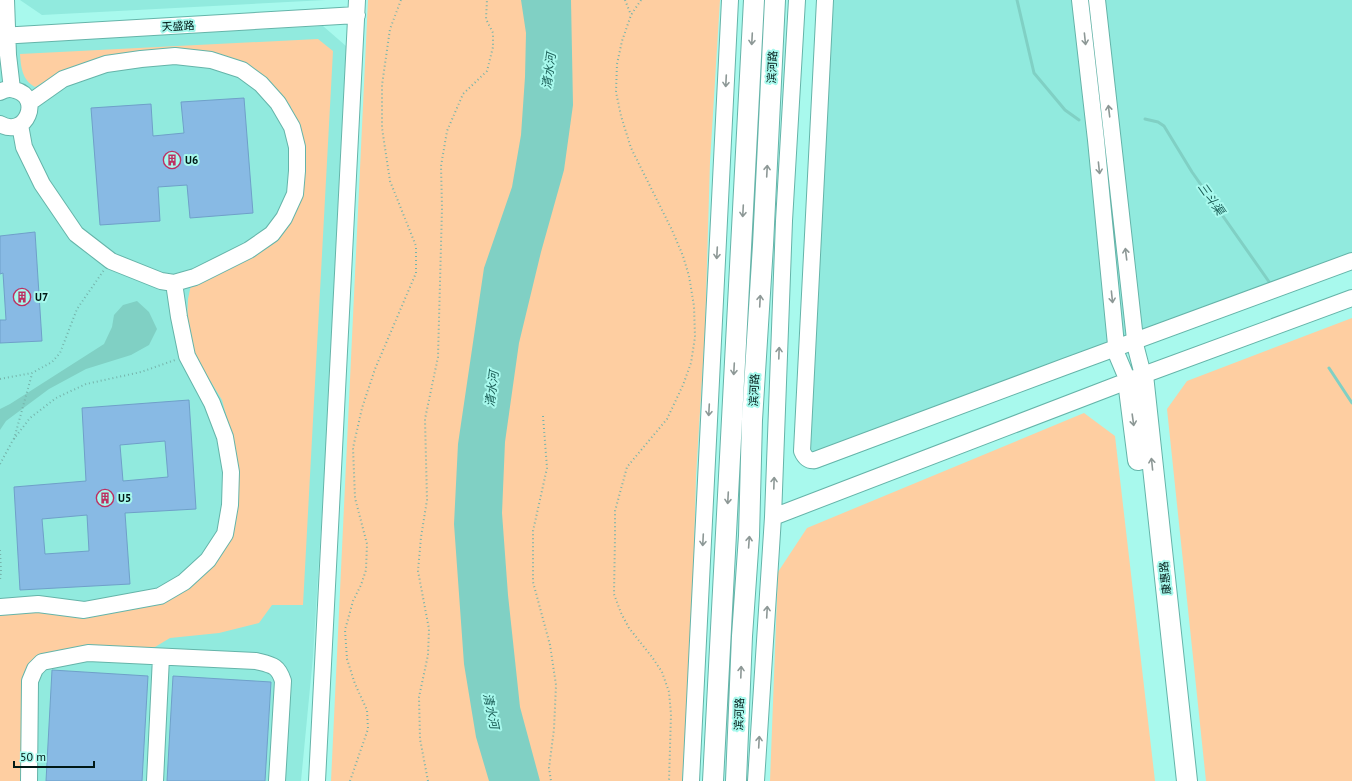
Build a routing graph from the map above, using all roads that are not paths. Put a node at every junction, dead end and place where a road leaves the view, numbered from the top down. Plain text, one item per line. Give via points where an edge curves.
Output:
1 (6, 0) edge
2 (730, 0) edge
3 (754, 0) edge
4 (775, 0) edge
5 (797, 0) edge
6 (825, 0) edge
7 (1080, 0) edge
8 (1097, 0) edge
9 (357, 8) edge
10 (4, 36) edge
11 (6, 90) edge
12 (29, 103) junction
13 (0, 124) edge
14 (20, 125) junction
15 (1352, 261) edge
16 (174, 283) junction
17 (1352, 298) edge
18 (1136, 341) junction
19 (1117, 348) junction
20 (1135, 378) junction
21 (773, 517) junction
22 (0, 607) edge
23 (162, 657) junction
24 (29, 781) edge
25 (155, 781) edge
26 (277, 781) edge
27 (317, 781) edge
28 (691, 781) edge
29 (713, 781) edge
30 (736, 781) edge
31 (756, 781) edge
32 (1174, 781) edge
33 (1187, 781) edge

1 - 10 street
2 -> 28 street
3 -> 29 main road, 滨河路
30 -> 4 main road, 滨河路 via 742,636 750,536 752,420
21 -> 5 street via 784,222
6 - 19 street via 802,451 805,458 815,460
7 -> 19 street
18 -> 8 street
9 - 10 street, 天盛路
9 - 27 street
10 - 11 street via 8,55
11 - 12 street via 19,91
12 - 14 street via 28,115
12 - 16 street via 63,79 106,64 175,56 211,60 242,70 261,84 278,103 292,127 297,147 298,171 295,194 284,218 272,234 249,250 195,277
13 - 14 street via 8,127
14 - 16 street via 24,147 42,184 76,234 111,261 161,281
15 - 18 street
16 - 22 street via 188,356 212,403 226,438 231,472 230,506 225,534 208,560 184,582 160,596 84,610 38,604
17 - 20 street
18 - 19 street
18 - 20 street
19 - 20 street via 1118,355
20 - 21 street
20 -> 32 main road, 康惠路 via 1147,526
33 -> 20 main road, 康惠路
31 -> 21 street
23 - 24 street via 88,653 42,662 35,669 30,681
23 - 25 street
23 - 26 street via 256,661 271,665 280,672 283,681

